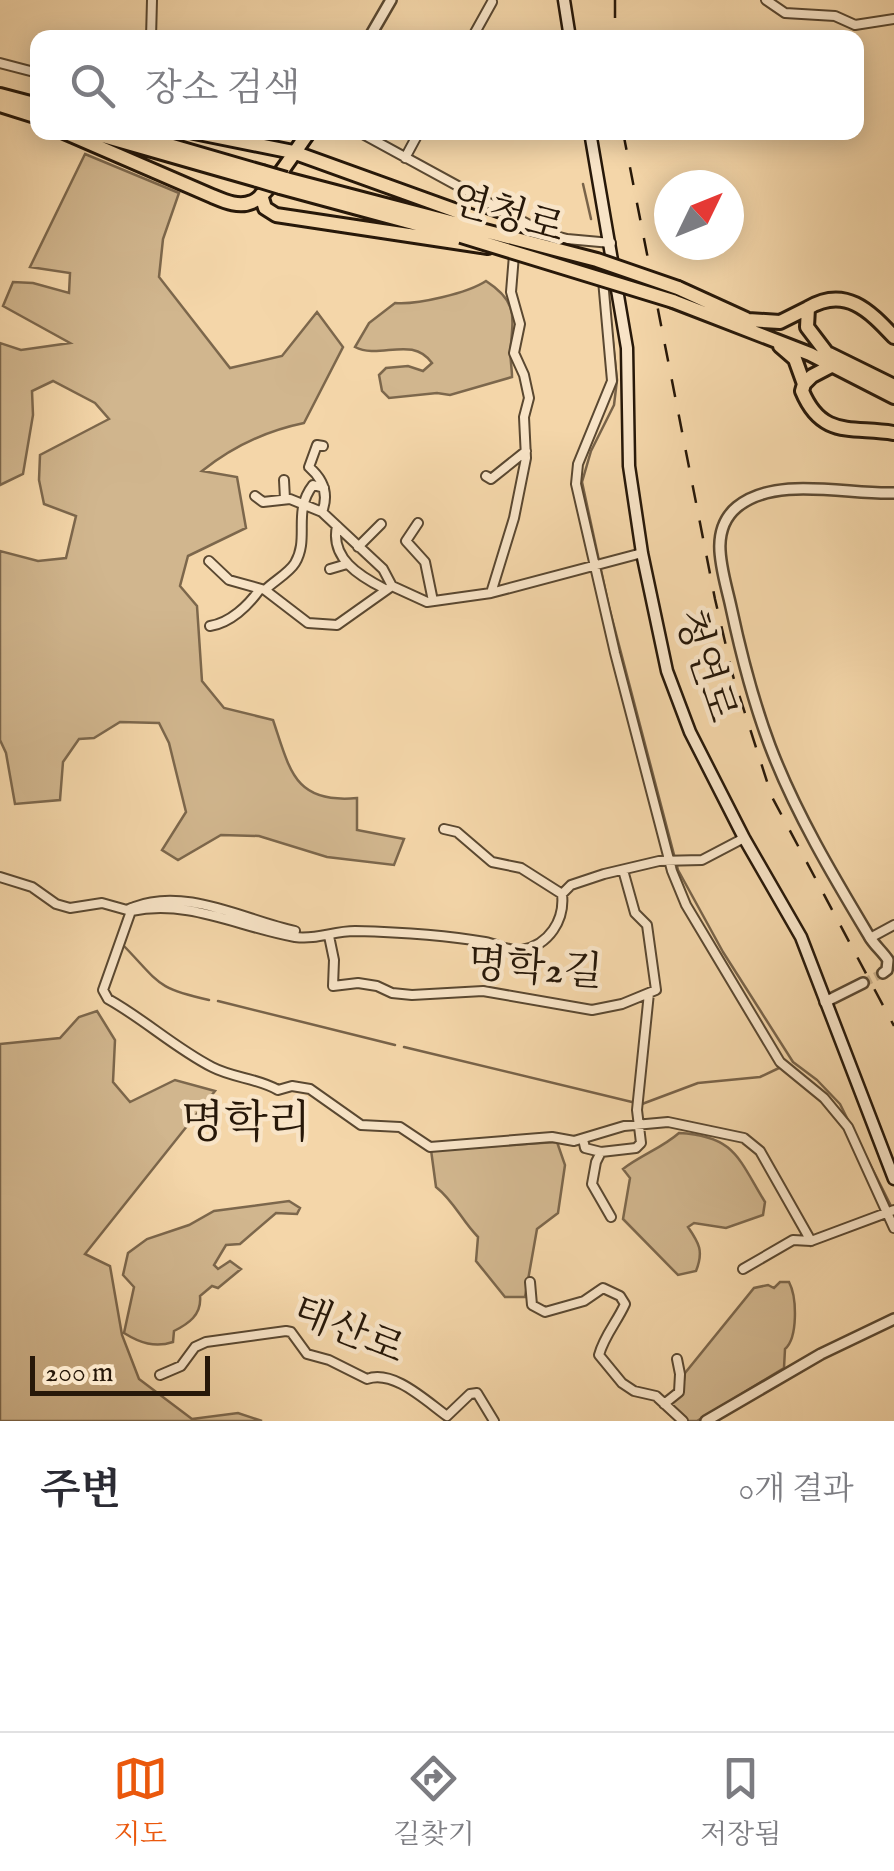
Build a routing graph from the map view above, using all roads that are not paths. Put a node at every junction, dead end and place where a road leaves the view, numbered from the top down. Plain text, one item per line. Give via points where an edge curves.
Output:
1 (152, 0) edge
2 (380, 0) edge
3 (392, 0) edge
4 (564, 0) edge
5 (766, 0) edge
6 (493, 1) edge
7 (894, 19) edge
8 (378, 22) junction
9 (152, 30) edge
10 (374, 30) edge
11 (477, 30) edge
12 (569, 30) edge
13 (0, 62) edge
14 (30, 71) edge
15 (0, 95) edge
16 (30, 103) edge
17 (0, 105) edge
18 (30, 115) edge
19 (83, 140) edge
20 (120, 140) edge
21 (149, 140) edge
22 (238, 140) edge
23 (300, 140) edge
24 (303, 140) edge
25 (309, 140) edge
26 (373, 140) edge
27 (415, 140) edge
28 (592, 140) edge
29 (276, 147) junction
30 (293, 152) junction
31 (405, 158) junction
32 (321, 162) junction
33 (260, 176) junction
34 (601, 186) junction
35 (261, 195) junction
36 (524, 223) junction
37 (462, 230) junction
38 (591, 242) junction
39 (611, 243) junction
40 (602, 278) junction
41 (675, 294) junction
42 (808, 308) junction
43 (752, 326) junction
44 (894, 337) edge
45 (830, 359) junction
46 (804, 384) junction
47 (894, 386) edge
48 (894, 397) edge
49 (894, 433) edge
50 (324, 446) dead end
51 (526, 452) junction
52 (486, 476) dead end
53 (284, 480) dead end
54 (324, 488) junction
55 (894, 493) edge
56 (255, 496) dead end
57 (285, 499) junction
58 (302, 503) junction
59 (322, 512) junction
60 (418, 523) dead end
61 (380, 524) dead end
62 (336, 526) junction
63 (358, 547) junction
64 (642, 553) junction
65 (209, 561) dead end
66 (347, 564) junction
67 (596, 564) junction
68 (397, 566) dead end
69 (330, 569) dead end
70 (389, 584) junction
71 (263, 590) junction
72 (491, 593) junction
73 (433, 601) junction
74 (210, 626) dead end
75 (444, 830) dead end
76 (744, 838) junction
77 (675, 860) junction
78 (623, 870) junction
79 (0, 876) edge
80 (562, 894) junction
81 (131, 909) junction
82 (894, 925) edge
83 (329, 936) junction
84 (870, 938) junction
85 (882, 973) dead end
86 (864, 983) tunnel mouth
87 (649, 993) junction
88 (825, 1002) junction
89 (640, 1126) junction
90 (582, 1140) junction
91 (602, 1152) junction
92 (894, 1179) edge
93 (891, 1212) edge
94 (611, 1217) dead end
95 (894, 1228) edge
96 (811, 1241) junction
97 (743, 1269) dead end
98 (530, 1282) dead end
99 (894, 1320) edge
100 (676, 1359) dead end
101 (160, 1375) dead end
102 (664, 1404) junction
103 (494, 1421) edge
104 (682, 1421) edge
105 (706, 1421) edge

1 - 9 street
2 - 8 street
3 - 8 street
4 - 12 main road
5 - 7 street via 785,13 835,16 856,25
6 - 11 street
8 - 10 street
13 - 14 street
15 - 16 highway
17 - 18 highway
19 - 35 highway via 232,204
20 - 33 highway, 연청로
21 - 33 highway, 연청로
22 - 29 highway
23 - 29 highway
24 - 30 highway
25 - 32 highway
26 - 31 street
27 - 31 street
28 - 34 main road, 청연로
29 - 30 highway
30 - 32 highway
30 - 35 highway
31 - 36 street
32 - 37 highway
33 - 37 highway, 연청로, bridge
34 - 38 street via 601,228
34 - 39 main road, 청연로
35 - 37 highway via 276,216
36 - 38 street
36 - 51 street via 511,292 520,324 514,353 529,398
37 - 40 highway, 연청로, bridge via 492,246
37 - 41 highway, 연청로, bridge via 597,260
38 - 39 street
39 - 64 main road, 청연로 via 628,348 629,466
40 - 41 highway, 연청로, bridge
40 - 67 street via 612,382 576,484
41 - 43 highway, 연청로
42 - 43 highway
42 - 44 highway via 844,298 861,304
42 - 45 highway via 808,327
43 - 45 highway, 연청로
43 - 46 highway via 787,350
45 - 46 highway
45 - 47 highway, 연청로
45 - 48 highway, 연청로
46 - 49 highway via 809,408 824,423
50 - 54 street via 317,445 309,467
51 - 52 street
51 - 72 street
53 - 57 street
54 - 58 street via 313,485
54 - 59 street
55 - 84 street via 771,492 738,507 720,535 738,638 772,752
56 - 57 street via 263,502
57 - 58 street
58 - 59 street
58 - 71 street via 294,566
59 - 62 street
60 - 73 street via 406,541 426,562
61 - 63 street
62 - 63 street
62 - 66 street via 335,548
63 - 70 street
64 - 67 street
64 - 76 main road, 청연로 via 676,698
65 - 71 street via 229,580
66 - 69 street
66 - 70 street
67 - 72 street
67 - 77 street
68 - 70 street
70 - 71 street via 337,625 308,623
70 - 73 street
71 - 74 street via 246,608
72 - 73 street
75 - 80 street, 명학2길 via 457,832 492,862 521,868
76 - 77 street, 명학2길 via 702,860
76 - 88 main road, 청연로 via 802,937
77 - 78 street, 명학2길
77 - 93 street via 686,905 780,1062 848,1127
78 - 80 street, 명학2길 via 571,885
78 - 87 street, 명학2길 via 646,925 656,990
79 - 81 street, 명학2길 via 70,908 102,903
80 - 83 street, 명학2길 via 556,928 523,950 374,932
81 - 83 street, 명학2길 via 170,906 295,937
81 - 90 street via 103,990 210,1066 278,1090 310,1089 361,1124 400,1127 430,1147
82 - 84 street
83 - 87 street, 명학2길 via 333,986 358,982 412,995 483,991 592,1010
84 - 85 street via 888,960
86 - 88 street
87 - 89 street via 636,1110
88 - 92 main road, 청연로
89 - 90 street
89 - 91 street via 636,1148
89 - 96 street via 690,1125 754,1144
90 - 91 street via 585,1148
91 - 94 street via 592,1184
93 - 95 street
93 - 96 street
96 - 97 street via 793,1240
98 - 102 street via 532,1305 545,1312 603,1288 620,1296 625,1304 599,1355 622,1383
99 - 105 street
100 - 102 street via 678,1392
101 - 103 street, 태산로 via 206,1342 286,1331 307,1354 367,1379 389,1378 447,1416 477,1394
102 - 104 street

